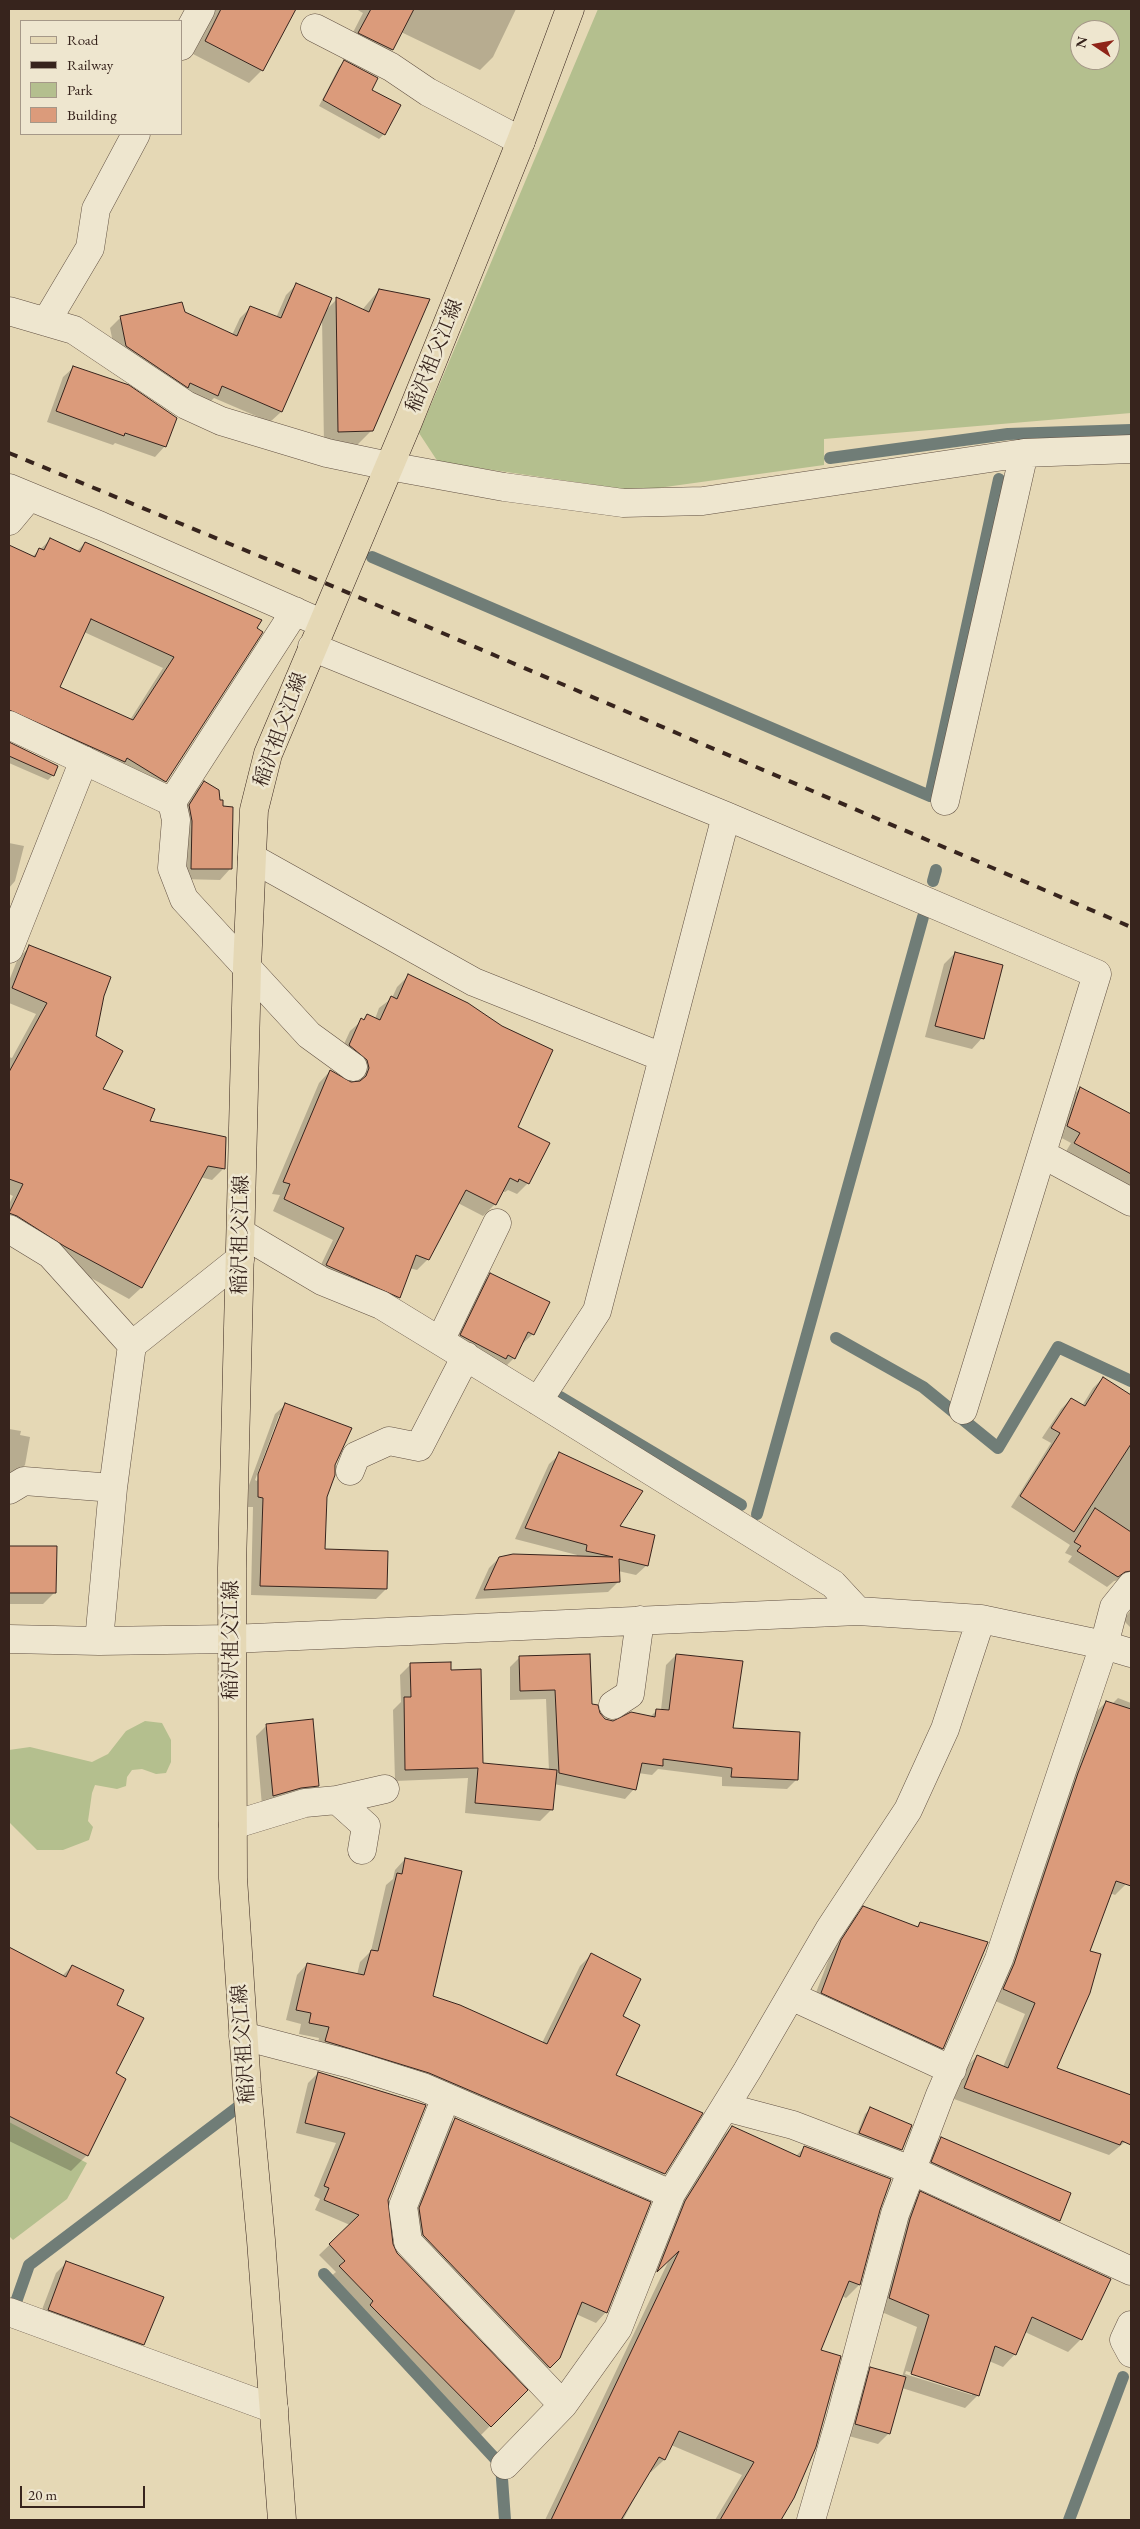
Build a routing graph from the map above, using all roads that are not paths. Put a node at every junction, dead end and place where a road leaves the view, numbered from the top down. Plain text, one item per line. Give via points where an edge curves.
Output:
1 (201, 9) edge
2 (570, 9) edge
3 (315, 28) dead end
4 (182, 44) edge
5 (135, 135) edge
6 (521, 141) junction
7 (9, 311) edge
8 (46, 322) junction
9 (1131, 449) edge
10 (1024, 452) junction
11 (389, 466) junction
12 (19, 493) edge
13 (9, 520) edge
14 (295, 611) junction
15 (317, 635) junction
16 (9, 725) edge
17 (84, 760) junction
18 (945, 801) dead end
19 (172, 802) junction
20 (726, 816) junction
21 (252, 858) junction
22 (9, 950) edge
23 (247, 968) junction
24 (662, 1057) junction
25 (353, 1067) dead end
26 (1042, 1154) junction
27 (1131, 1202) edge
28 (497, 1223) dead end
29 (9, 1229) edge
30 (241, 1233) junction
31 (240, 1259) junction
32 (440, 1341) junction
33 (132, 1345) junction
34 (466, 1356) junction
35 (538, 1401) junction
36 (964, 1410) dead end
37 (350, 1471) dead end
38 (113, 1488) junction
39 (9, 1490) edge
40 (1131, 1586) edge
41 (858, 1611) junction
42 (981, 1619) junction
43 (640, 1620) junction
44 (9, 1639) edge
45 (231, 1639) junction
46 (99, 1641) junction
47 (1104, 1645) junction
48 (1131, 1653) edge
49 (612, 1705) dead end
50 (385, 1789) dead end
51 (337, 1800) junction
52 (233, 1826) junction
53 (362, 1850) dead end
54 (791, 1996) junction
55 (243, 2036) junction
56 (952, 2070) junction
57 (446, 2097) junction
58 (725, 2107) junction
59 (911, 2170) junction
60 (671, 2194) junction
61 (1131, 2271) edge
62 (9, 2312) edge
63 (1131, 2325) edge
64 (1131, 2352) edge
65 (563, 2405) junction
66 (274, 2409) junction
67 (505, 2465) dead end
68 (282, 2520) edge
69 (811, 2520) edge

1 - 4 street
2 - 6 main road, 稲沢祖父江線
3 - 6 street
5 - 8 street via 96,210 90,248
6 - 11 main road, 稲沢祖父江線
7 - 8 street
8 - 11 street via 74,330 186,405 221,421 327,452
9 - 10 street
10 - 11 street via 703,501 623,503 504,487
10 - 18 street
11 - 15 main road, 稲沢祖父江線
12 - 13 street
12 - 14 street
14 - 15 street
14 - 19 street
15 - 20 street
15 - 21 main road, 稲沢祖父江線 via 268,754 254,810
16 - 17 street
17 - 19 street
17 - 22 street
19 - 23 street via 176,820 172,868 184,899
20 - 24 street
20 - 26 street via 1097,974
21 - 23 main road, 稲沢祖父江線
21 - 24 street via 474,982
23 - 25 street via 309,1035
23 - 30 main road, 稲沢祖父江線
24 - 35 street via 597,1311
26 - 27 street
26 - 36 street
28 - 32 street
29 - 33 street via 50,1254
30 - 31 main road, 稲沢祖父江線
30 - 32 street via 322,1281 382,1305
31 - 33 street
31 - 45 main road, 稲沢祖父江線
32 - 34 street
33 - 38 street
34 - 35 street
34 - 37 street via 419,1447 389,1441 356,1456
35 - 41 street via 833,1584
38 - 39 street via 24,1481
38 - 46 street
40 - 47 street via 1114,1607
41 - 42 street
41 - 43 street
42 - 47 street
42 - 54 street via 945,1729 908,1810 829,1930
43 - 45 street
43 - 49 street via 630,1694
44 - 46 street
45 - 46 street
45 - 52 main road, 稲沢祖父江線
47 - 48 street
47 - 56 street via 999,1959
50 - 51 street
51 - 52 street via 305,1803
51 - 53 street via 366,1826
52 - 55 main road, 稲沢祖父江線
54 - 56 street
54 - 58 street
55 - 57 street via 350,2064
55 - 66 main road, 稲沢祖父江線
56 - 59 street
57 - 60 street
57 - 65 street via 403,2206 408,2242
58 - 59 street via 793,2125
58 - 60 street
59 - 61 street
59 - 69 street via 895,2214
60 - 65 street via 618,2328
62 - 66 street
63 - 64 street via 1124,2340
65 - 67 street
66 - 68 main road, 稲沢祖父江線

